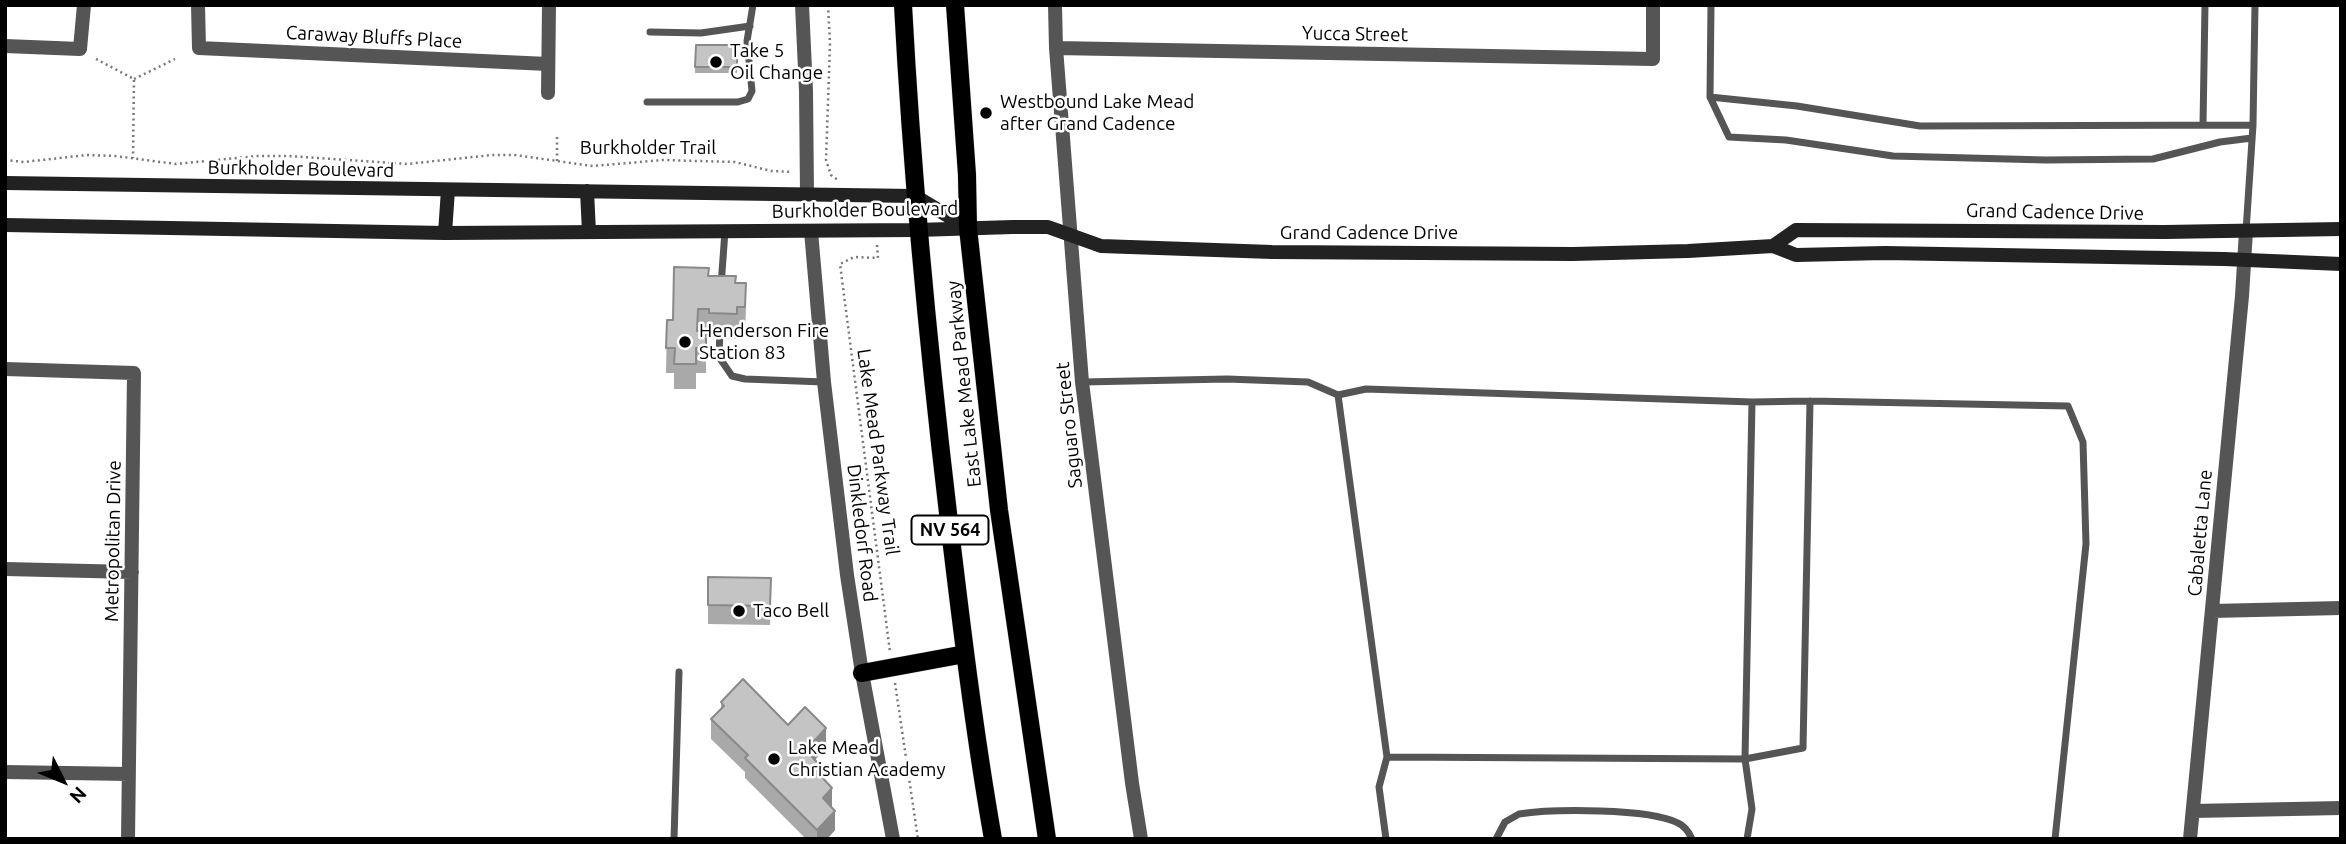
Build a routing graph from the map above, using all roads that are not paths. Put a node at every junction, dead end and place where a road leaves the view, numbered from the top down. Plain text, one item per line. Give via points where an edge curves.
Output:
1 (84, 5) edge
2 (198, 5) edge
3 (549, 5) edge
4 (753, 5) edge
5 (802, 5) edge
6 (903, 5) edge
7 (955, 5) edge
8 (1055, 5) edge
9 (1653, 5) edge
10 (1711, 5) edge
11 (2205, 5) edge
12 (2255, 5) edge
13 (750, 26) junction
14 (650, 32) dead end
15 (5, 46) edge
16 (1056, 48) junction
17 (548, 64) junction
18 (548, 93) dead end
19 (1710, 97) junction
20 (647, 102) dead end
21 (2203, 125) junction
22 (2253, 125) junction
23 (2252, 138) junction
24 (5, 183) edge
25 (448, 190) junction
26 (587, 191) junction
27 (807, 193) junction
28 (915, 196) junction
29 (5, 225) edge
30 (968, 228) junction
31 (2341, 229) edge
32 (917, 230) junction
33 (725, 231) junction
34 (811, 231) junction
35 (2246, 231) junction
36 (589, 232) junction
37 (445, 233) junction
38 (1070, 235) junction
39 (1773, 246) junction
40 (2244, 260) junction
41 (2341, 264) edge
42 (720, 301) edge
43 (720, 314) edge
44 (5, 369) edge
45 (824, 382) junction
46 (1082, 382) junction
47 (1338, 395) junction
48 (1810, 401) junction
49 (1752, 402) junction
50 (5, 569) edge
51 (132, 572) junction
52 (2341, 608) edge
53 (2212, 611) junction
54 (965, 654) junction
55 (679, 672) dead end
56 (862, 673) junction
57 (1387, 757) junction
58 (1745, 759) junction
59 (5, 772) edge
60 (128, 774) junction
61 (2341, 808) edge
62 (2193, 811) junction
63 (128, 839) edge
64 (674, 839) edge
65 (893, 839) edge
66 (993, 839) edge
67 (1047, 839) edge
68 (1141, 839) edge
69 (1386, 839) edge
70 (1496, 839) edge
71 (1692, 839) edge
72 (1747, 839) edge
73 (2055, 839) edge
74 (2190, 839) edge

1 - 15 street via 80,49
2 - 17 street, Caraway Bluffs Place via 199,48
3 - 17 street
4 - 13 lane
5 - 27 street
6 - 28 main road, East Lake Mead Parkway / NV 564
7 - 30 main road, East Lake Mead Parkway / NV 564
8 - 16 street, Saguaro Street
9 - 16 street, Yucca Street via 1653,59
10 - 19 lane
11 - 21 lane
12 - 22 lane
13 - 14 lane via 701,33
13 - 20 lane via 752,91 747,99
16 - 38 street, Saguaro Street
17 - 18 street
19 - 21 lane via 1920,126
19 - 23 lane via 1729,137 1786,140 1893,156 2153,159
21 - 22 lane
22 - 23 lane
23 - 35 lane
24 - 25 main road, Burkholder Boulevard
25 - 26 main road, Burkholder Boulevard
25 - 37 main road
26 - 27 main road, Burkholder Boulevard
26 - 36 main road
27 - 28 main road, Burkholder Boulevard
28 - 30 main road, Burkholder Boulevard
28 - 32 main road, East Lake Mead Parkway / NV 564
29 - 37 main road, Burkholder Boulevard
30 - 32 main road, Burkholder Boulevard
30 - 38 main road, Grand Cadence Drive via 1048,228
30 - 67 main road, East Lake Mead Parkway / NV 564 via 999,510
31 - 35 main road, Grand Cadence Drive
32 - 34 main road, Burkholder Boulevard
32 - 54 main road, East Lake Mead Parkway / NV 564
33 - 34 main road, Burkholder Boulevard
33 - 36 main road, Burkholder Boulevard
33 - 42 lane
34 - 45 street, Dinkledorf Road
35 - 39 main road, Grand Cadence Drive via 1796,230
35 - 40 street, Cabaletta Lane
36 - 37 main road, Burkholder Boulevard
38 - 39 main road, Grand Cadence Drive via 1101,246 1272,251 1573,254
38 - 46 street, Saguaro Street
39 - 40 main road, Grand Cadence Drive via 1796,255
40 - 41 main road, Grand Cadence Drive
40 - 53 street, Cabaletta Lane
43 - 45 lane via 719,357 732,376
44 - 51 street, Metropolitan Drive via 134,373
45 - 56 street, Dinkledorf Road
46 - 47 lane via 1308,382
46 - 68 street, Saguaro Street
47 - 49 lane via 1366,389
47 - 57 lane
48 - 49 lane
48 - 58 lane via 1803,748
48 - 73 lane via 2067,406 2083,442 2086,544
49 - 58 lane
50 - 51 street
51 - 60 street, Metropolitan Drive
52 - 53 street
53 - 62 street, Cabaletta Lane
54 - 56 main road
54 - 66 main road, East Lake Mead Parkway / NV 564
55 - 64 lane
56 - 65 street, Dinkledorf Road
57 - 58 lane
57 - 69 lane via 1379,787
58 - 72 lane via 1752,808
59 - 60 street
60 - 63 street, Metropolitan Drive
61 - 62 street
62 - 74 street, Cabaletta Lane
70 - 71 lane via 1505,822 1519,814 1626,811 1676,822

